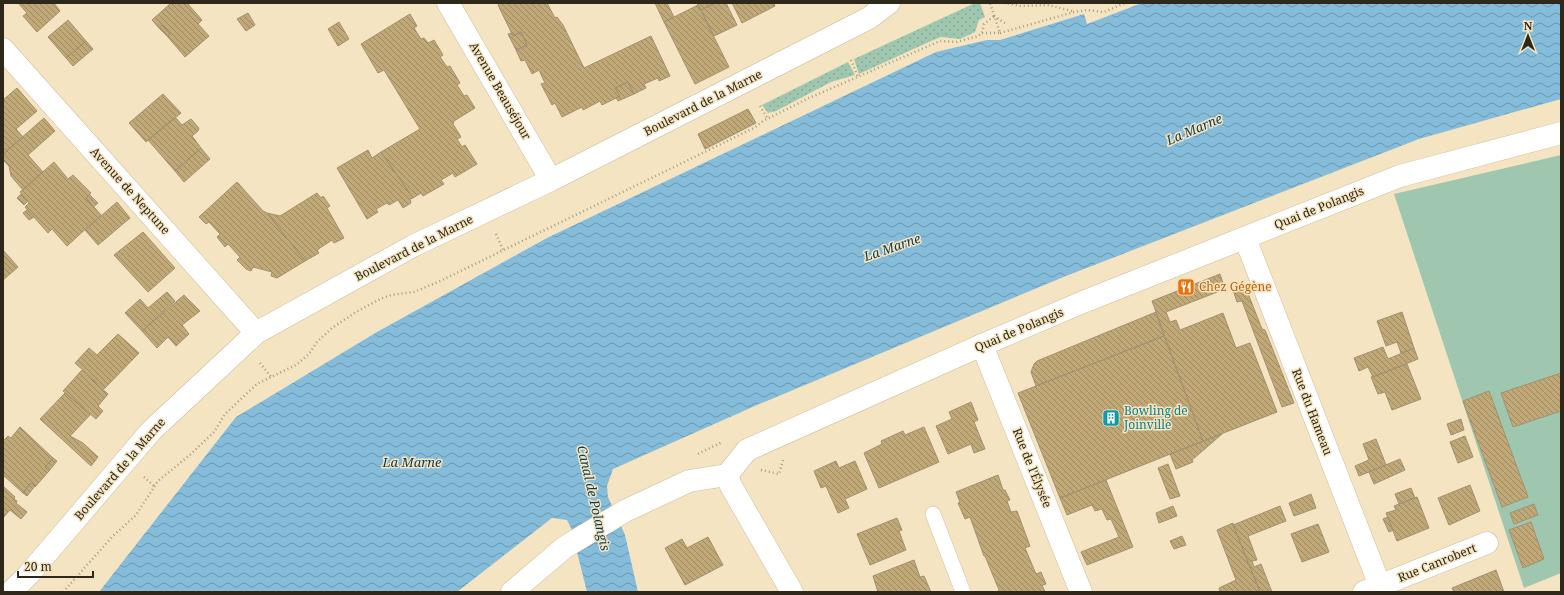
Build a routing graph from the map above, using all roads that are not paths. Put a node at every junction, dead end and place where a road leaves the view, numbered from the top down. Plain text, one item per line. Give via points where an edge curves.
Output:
1 (448, 3) edge
2 (889, 3) edge
3 (3, 48) edge
4 (1561, 133) edge
5 (551, 180) junction
6 (1245, 238) junction
7 (256, 333) junction
8 (982, 345) junction
9 (727, 475) junction
10 (933, 514) dead end
11 (1487, 544) dead end
12 (8, 589) edge
13 (1372, 589) edge
14 (512, 592) edge
15 (792, 592) edge
16 (963, 592) edge
17 (1081, 592) edge

1 - 5 street, Avenue Beauséjour
2 - 5 street, Boulevard de la Marne via 869,18
3 - 7 street, Avenue de Neptune
4 - 6 street, Quai de Polangis via 1400,176
5 - 7 street, Boulevard de la Marne via 413,246
6 - 8 street, Quai de Polangis
6 - 13 street, Rue du Hameau
7 - 12 street, Boulevard de la Marne via 151,432 30,574
8 - 9 street, Quai de Polangis via 747,450
8 - 17 street, Rue de l'Élysée
9 - 14 street via 689,481 625,511 565,547
9 - 15 street
10 - 16 lane
11 - 13 street, Rue Canrobert

